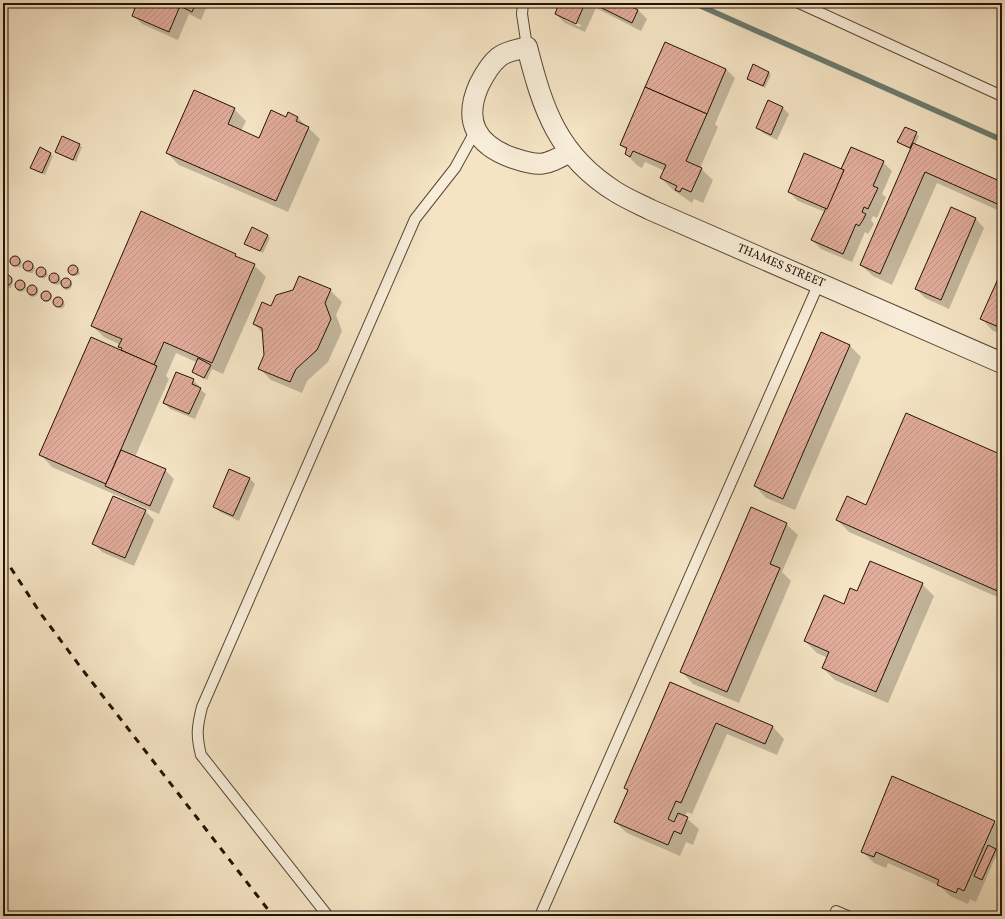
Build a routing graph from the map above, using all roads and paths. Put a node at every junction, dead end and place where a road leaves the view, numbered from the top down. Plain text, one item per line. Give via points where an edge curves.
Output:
1 (523, 3) edge
2 (799, 3) edge
3 (527, 47) junction
4 (1002, 96) edge
5 (476, 130) junction
6 (570, 152) junction
7 (819, 283) junction
8 (1002, 363) edge
9 (836, 911) dead end
10 (328, 916) edge
11 (540, 916) edge
12 (848, 916) edge

1 - 3 lane
2 - 4 lane
3 - 5 street via 499,57 489,67 474,98 472,121
3 - 6 street, THAMES STREET via 545,109
5 - 6 street via 481,140 490,147 535,165 550,163
5 - 10 lane via 455,168 416,219 205,700 197,726 201,755
6 - 7 street, THAMES STREET via 593,176 616,192 651,210
7 - 8 street, THAMES STREET
7 - 11 lane
9 - 12 lane

